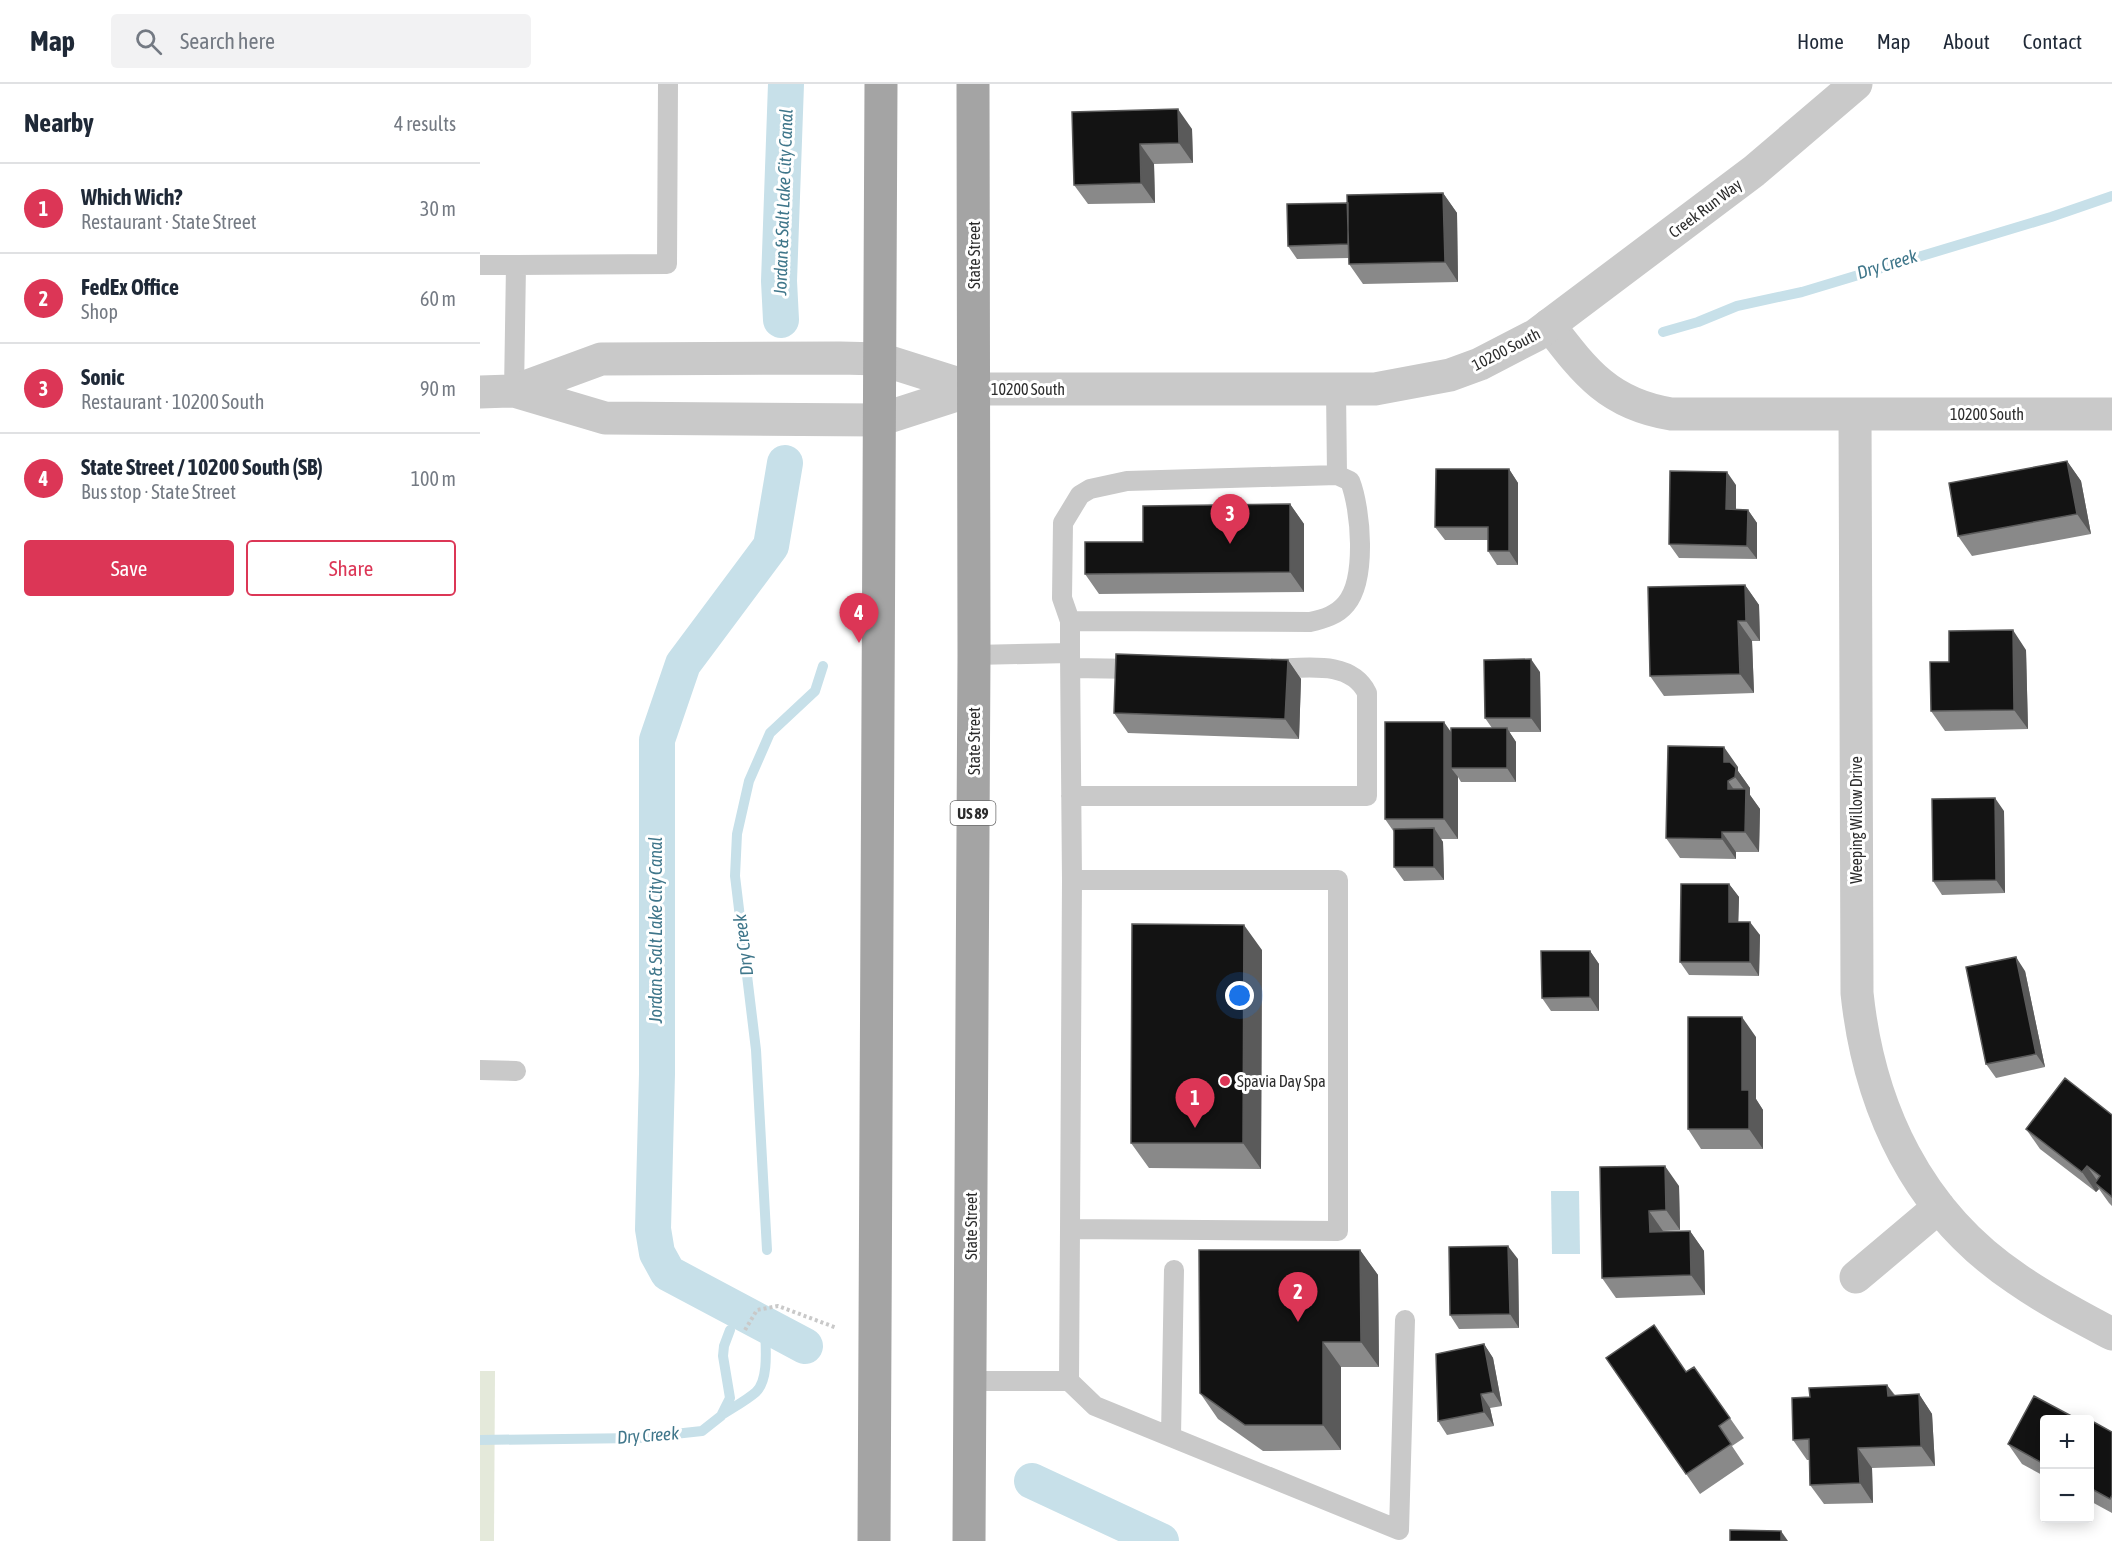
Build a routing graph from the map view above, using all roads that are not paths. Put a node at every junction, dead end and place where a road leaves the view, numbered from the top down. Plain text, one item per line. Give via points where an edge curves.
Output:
1 (668, 84) edge
2 (880, 84) edge
3 (973, 84) edge
4 (1856, 84) edge
5 (480, 265) edge
6 (516, 265) junction
7 (1549, 325) junction
8 (880, 359) junction
9 (975, 389) junction
10 (1336, 390) junction
11 (514, 391) junction
12 (480, 392) edge
13 (1855, 414) junction
14 (2112, 414) edge
15 (879, 420) junction
16 (1337, 475) junction
17 (1070, 621) junction
18 (974, 655) junction
19 (1071, 661) junction
20 (1155, 669) edge
21 (1250, 669) edge
22 (1071, 796) junction
23 (1072, 880) junction
24 (480, 1070) edge
25 (516, 1071) dead end
26 (1939, 1207) junction
27 (1070, 1229) junction
28 (1174, 1270) dead end
29 (1856, 1276) dead end
30 (1405, 1320) dead end
31 (2112, 1334) edge
32 (970, 1381) junction
33 (1069, 1381) junction
34 (1171, 1436) junction
35 (874, 1541) edge
36 (969, 1541) edge

1 - 6 lane via 666,264
2 - 8 main road
3 - 9 main road, State Street / US 89
4 - 7 street, Creek Run Way via 1754,171
5 - 6 lane
6 - 11 lane
7 - 10 street, 10200 South via 1509,351 1450,375 1413,384
7 - 13 street, 10200 South via 1598,384 1618,398 1653,411
8 - 9 street, 10200 South
8 - 11 street, 10200 South via 601,359
8 - 15 main road
9 - 10 street, 10200 South
9 - 15 street, 10200 South
9 - 18 main road, State Street / US 89
10 - 16 lane
11 - 12 street, 10200 South
11 - 15 street, 10200 South via 605,418
13 - 14 street, 10200 South
13 - 26 street, Weeping Willow Drive via 1860,1023 1882,1108 1917,1177
15 - 35 main road
16 - 17 lane via 1127,481 1089,489 1080,495 1063,523 1062,598
16 - 17 lane via 1350,481 1355,495 1358,571 1355,590 1330,617 1310,622
17 - 19 lane
18 - 19 lane
18 - 32 main road, State Street / US 89
19 - 20 lane
19 - 22 lane
21 - 22 lane via 1339,669 1358,679 1367,693 1367,796
22 - 23 lane
23 - 27 lane
23 - 27 lane via 1338,880 1338,1231
24 - 25 lane
26 - 29 street
26 - 31 street, Weeping Willow Drive via 1987,1257 2015,1278
27 - 33 lane
28 - 34 lane
30 - 34 lane via 1400,1530
32 - 33 lane
32 - 36 main road, State Street / US 89
33 - 34 lane via 1095,1406

